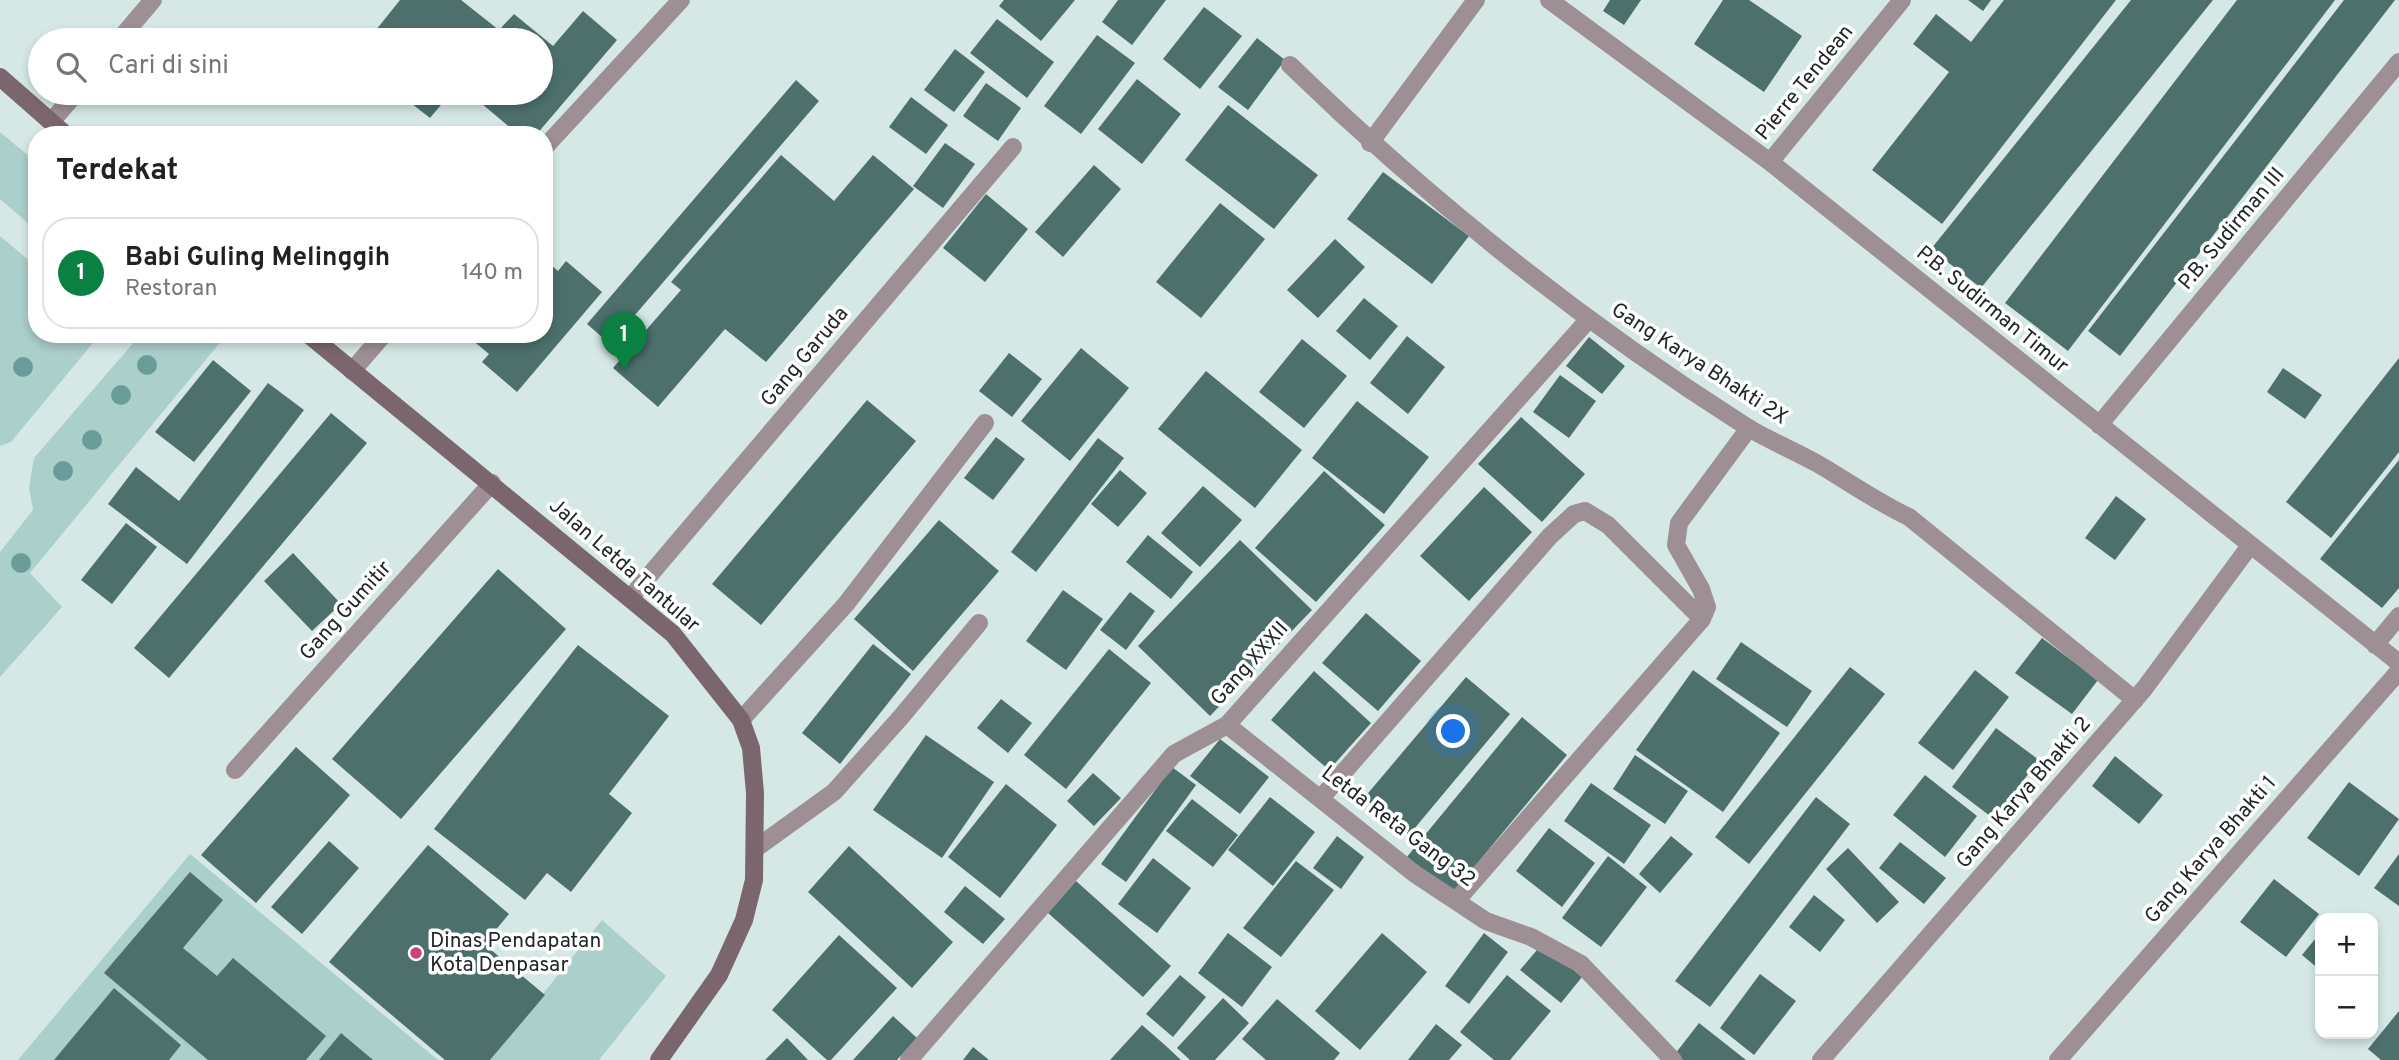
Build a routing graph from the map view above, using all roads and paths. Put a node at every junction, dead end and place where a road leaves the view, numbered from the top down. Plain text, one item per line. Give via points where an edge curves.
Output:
1 (153, 0) edge
2 (681, 0) edge
3 (1476, 0) edge
4 (1549, 0) edge
5 (1902, 0) edge
6 (129, 28) edge
7 (2399, 62) edge
8 (1290, 65) dead end
9 (0, 77) edge
10 (28, 102) edge
11 (32, 105) edge
12 (66, 105) edge
13 (51, 122) junction
14 (56, 126) edge
15 (553, 138) edge
16 (1370, 143) junction
17 (1013, 147) dead end
18 (1770, 162) junction
19 (1589, 319) junction
20 (319, 343) edge
21 (376, 343) edge
22 (352, 371) junction
23 (985, 423) dead end
24 (2099, 425) junction
25 (1749, 428) junction
26 (492, 483) junction
27 (2249, 547) junction
28 (631, 597) junction
29 (2399, 616) edge
30 (1702, 619) junction
31 (979, 623) dead end
32 (2375, 645) junction
33 (2399, 663) edge
34 (2399, 671) edge
35 (2134, 700) junction
36 (741, 720) junction
37 (1227, 725) junction
38 (235, 770) dead end
39 (1321, 798) junction
40 (755, 849) junction
41 (1456, 901) junction
42 (659, 1060) edge
43 (909, 1060) edge
44 (1673, 1060) edge
45 (1821, 1060) edge
46 (2058, 1060) edge

1 - 6 street
2 - 15 street
3 - 16 street
4 - 18 street, P.B. Sudirman Timur
5 - 18 street, Pierre Tendean
7 - 24 street, P.B. Sudirman III
8 - 16 street, Gang Karya Bhakti 2X
9 - 10 main road
11 - 13 main road
12 - 13 street
13 - 14 main road
16 - 19 street, Gang Karya Bhakti 2X
17 - 28 street, Gang Garuda
18 - 24 street, P.B. Sudirman Timur
19 - 25 street, Gang Karya Bhakti 2X
19 - 37 street, Gang XXXII
20 - 22 main road, Jalan Letda Tantular
21 - 22 street
22 - 26 main road, Jalan Letda Tantular
23 - 36 street via 846,604
24 - 27 street, P.B. Sudirman Timur
25 - 30 street via 1679,523 1676,545 1702,589 1707,607
25 - 35 street, Gang Karya Bhakti 2X via 1909,517
26 - 28 main road, Jalan Letda Tantular
26 - 38 street, Gang Gumitir
27 - 32 street, P.B. Sudirman Timur
27 - 35 street, Gang Karya Bhakti 2
28 - 36 main road, Jalan Letda Tantular via 673,634
29 - 32 street
30 - 39 street via 1608,524 1585,511 1574,514
30 - 41 street
31 - 40 street via 834,792
32 - 33 street, P.B. Sudirman Timur
34 - 46 street, Gang Karya Bhakti 1
35 - 45 street, Gang Karya Bhakti 2
36 - 40 main road, Jalan Letda Tantular via 751,748
37 - 39 street, Letda Reta Gang 32
37 - 43 street, Gang XXXII via 1174,754
39 - 41 street, Letda Reta Gang 32
40 - 42 main road, Jalan Letda Tantular via 754,880 744,920 719,975
41 - 44 street, Letda Reta Gang 32 via 1486,921 1531,937 1581,964

